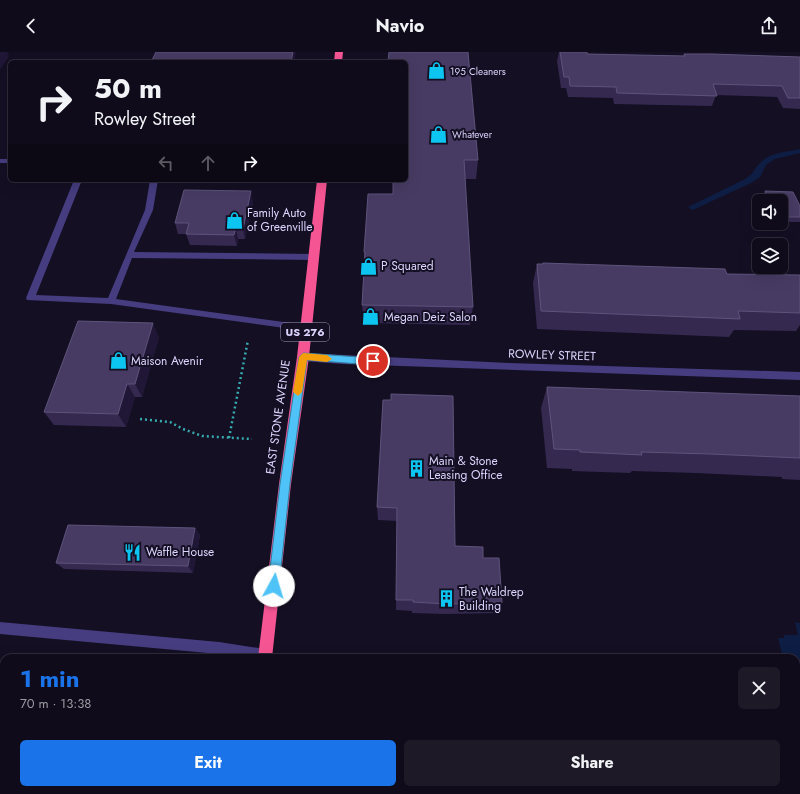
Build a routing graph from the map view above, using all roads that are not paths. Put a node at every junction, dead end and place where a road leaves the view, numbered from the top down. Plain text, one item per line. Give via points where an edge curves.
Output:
1 (77, 182) edge
2 (154, 182) edge
3 (322, 182) edge
4 (129, 255) junction
5 (314, 257) junction
6 (111, 301) junction
7 (306, 328) junction
8 (303, 357) junction
9 (800, 376) edge
10 (0, 628) edge
11 (254, 654) edge
12 (265, 654) edge

1 - 6 street via 30,298
2 - 4 street via 149,210
3 - 5 highway, EAST STONE AVENUE / US 276
4 - 5 street
4 - 6 street
5 - 7 highway, EAST STONE AVENUE / US 276
6 - 7 street
7 - 8 highway, EAST STONE AVENUE / US 276
8 - 9 street, ROWLEY STREET
8 - 12 highway, EAST STONE AVENUE / US 276
10 - 11 street via 219,648

